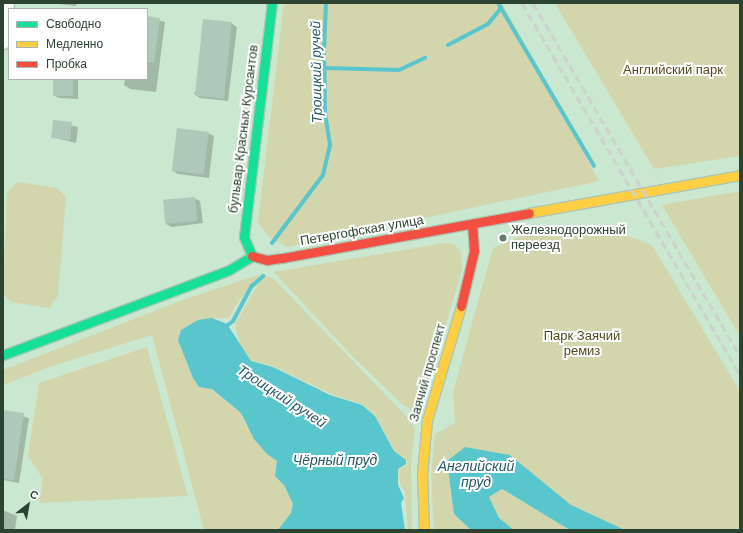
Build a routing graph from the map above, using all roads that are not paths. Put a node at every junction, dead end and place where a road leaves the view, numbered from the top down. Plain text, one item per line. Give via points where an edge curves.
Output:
1 (8, 3) edge
2 (272, 3) edge
3 (3, 43) edge
4 (740, 175) edge
5 (472, 225) junction
6 (252, 256) junction
7 (3, 355) edge
8 (424, 530) edge

1 - 3 street
2 - 6 main road, бульвар Красных Курсантов via 245,229 246,246
4 - 5 main road, Петергофская улица
5 - 6 main road, Петергофская улица via 282,258 267,260
5 - 8 main road, Заячий проспект via 472,264 432,399 425,434 422,474
6 - 7 main road via 229,270

